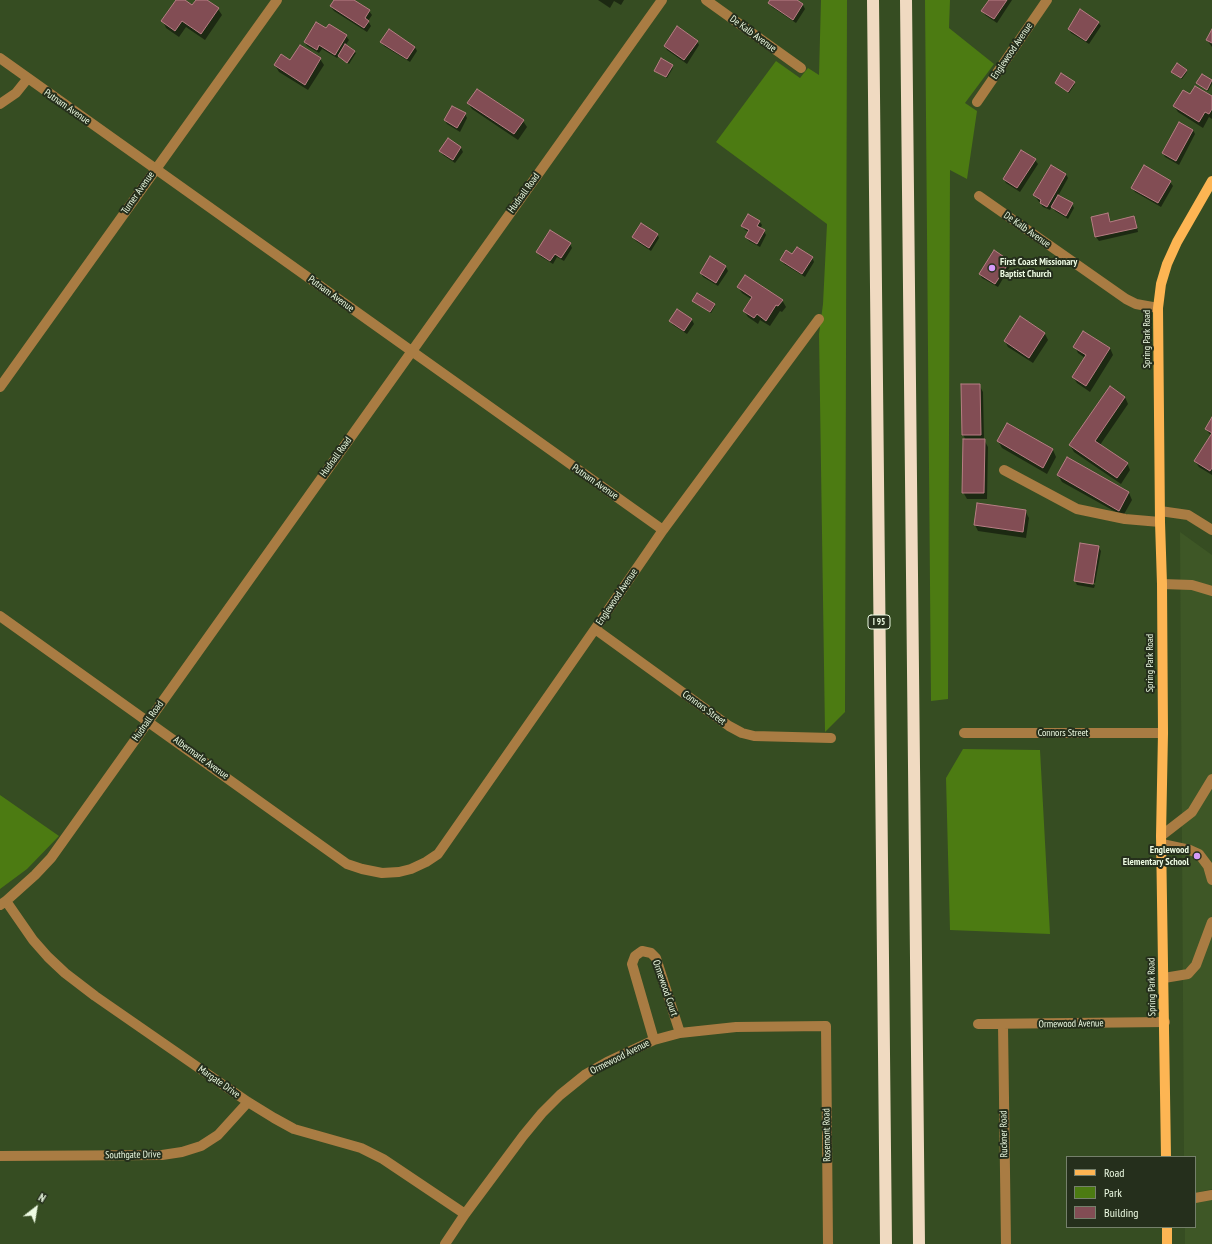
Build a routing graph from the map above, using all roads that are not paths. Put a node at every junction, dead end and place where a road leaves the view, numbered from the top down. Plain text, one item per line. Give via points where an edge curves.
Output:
1 (277, 0) edge
2 (662, 0) edge
3 (706, 0) edge
4 (873, 0) edge
5 (906, 0) edge
6 (1047, 0) edge
7 (0, 58) edge
8 (801, 68) dead end
9 (28, 78) junction
10 (977, 102) dead end
11 (0, 104) edge
12 (155, 169) junction
13 (1212, 180) edge
14 (979, 196) dead end
15 (1158, 308) junction
16 (819, 319) dead end
17 (411, 351) junction
18 (0, 387) edge
19 (1004, 470) dead end
20 (1160, 511) junction
21 (1160, 522) junction
22 (1211, 528) edge
23 (663, 530) junction
24 (1162, 584) junction
25 (1212, 590) edge
26 (0, 616) edge
27 (595, 629) junction
28 (148, 720) junction
29 (964, 733) dead end
30 (1163, 733) junction
31 (831, 738) dead end
32 (1212, 779) edge
33 (1162, 840) junction
34 (411, 870) joint
35 (1212, 880) edge
36 (3, 903) edge
37 (1212, 922) edge
38 (1164, 978) junction
39 (1165, 1022) junction
40 (978, 1024) dead end
41 (1003, 1025) junction
42 (826, 1026) joint
43 (680, 1033) junction
44 (654, 1040) junction
45 (248, 1102) junction
46 (0, 1156) edge
47 (1166, 1156) edge
48 (1212, 1195) edge
49 (1196, 1198) edge
50 (465, 1214) junction
51 (1167, 1228) edge
52 (445, 1244) edge
53 (828, 1244) edge
54 (886, 1244) edge
55 (919, 1244) edge
56 (1006, 1244) edge
57 (1167, 1244) edge

1 - 12 street, Turner Avenue
2 - 17 street, Hudnall Road
3 - 8 street, De Kalb Avenue
4 - 54 highway, I 95
5 - 55 highway
6 - 10 street, Englewood Avenue
7 - 9 street, Putnam Avenue
9 - 11 street via 16,92
9 - 12 street, Putnam Avenue
12 - 17 street, Putnam Avenue
12 - 18 street, Turner Avenue
13 - 15 main road, Spring Park Road via 1167,264
14 - 15 street, De Kalb Avenue via 1126,299 1136,304
15 - 20 main road, Spring Park Road
16 - 23 street, Englewood Avenue
17 - 23 street, Putnam Avenue
17 - 28 street, Hudnall Road
19 - 21 street via 1077,509 1126,519
20 - 21 main road, Spring Park Road
20 - 22 street via 1188,515
21 - 24 main road, Spring Park Road
23 - 27 street, Englewood Avenue
24 - 25 street via 1192,585
24 - 30 main road, Spring Park Road
26 - 28 street, Albermarle Avenue
27 - 31 street, Connors Street via 742,733 754,736
27 - 34 street, Englewood Avenue via 438,854
28 - 34 street, Albermarle Avenue via 347,864 382,872
28 - 36 street, Hudnall Road via 51,858
29 - 30 street, Connors Street
30 - 33 main road, Spring Park Road
32 - 33 street via 1192,812
33 - 35 street via 1199,854 1208,866
33 - 38 main road, Spring Park Road
36 - 45 street, Margate Drive via 48,957 65,973
37 - 38 street via 1196,965 1188,974
38 - 39 main road, Spring Park Road
39 - 41 street, Ormewood Avenue
39 - 47 main road, Spring Park Road
40 - 41 street, Ormewood Avenue
41 - 56 street, Ruckner Road
42 - 43 street, Ormewood Avenue via 736,1027
42 - 53 street, Rosemont Road
43 - 44 street, Ormewood Avenue
43 - 44 street, Ormewood Court via 656,958 651,952 642,951 635,956 632,964
44 - 50 street, Ormewood Avenue via 586,1074 560,1095 523,1136
45 - 46 street, Southgate Drive via 218,1135 201,1146 182,1152 162,1155
45 - 50 street, Margate Drive via 294,1128 361,1148 383,1159
48 - 49 street
50 - 52 street, Ormewood Avenue
51 - 57 main road

